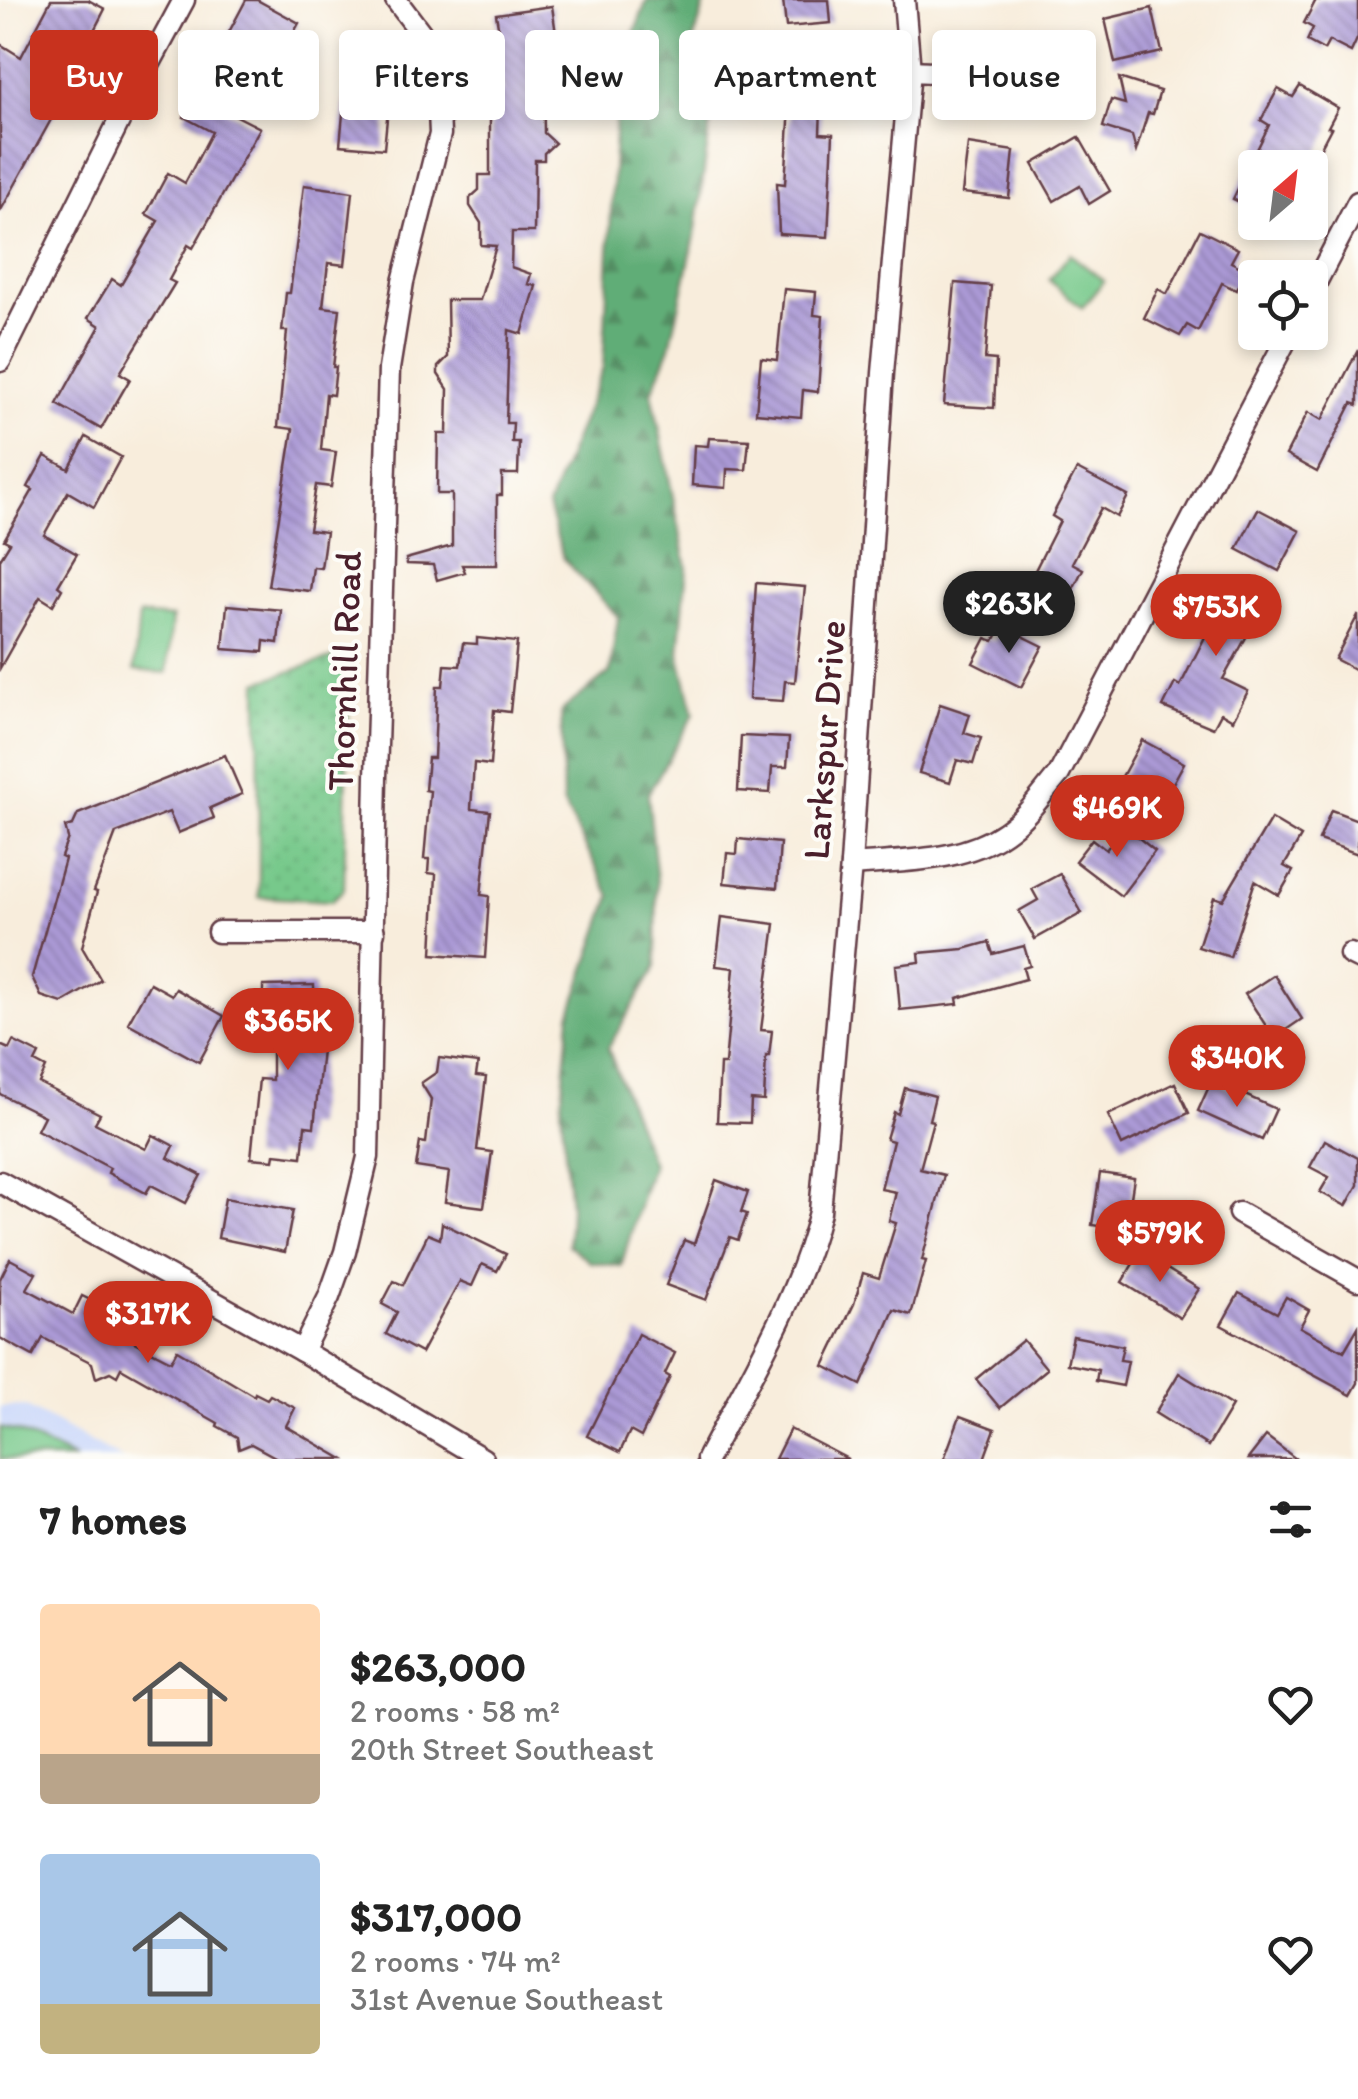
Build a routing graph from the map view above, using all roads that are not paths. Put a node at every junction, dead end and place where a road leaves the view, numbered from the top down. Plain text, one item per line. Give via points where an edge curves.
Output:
1 (184, 0) edge
2 (396, 0) edge
3 (904, 0) edge
4 (906, 30) edge
5 (906, 120) edge
6 (1358, 202) edge
7 (1328, 260) edge
8 (1281, 350) edge
9 (0, 361) edge
10 (851, 865) junction
11 (218, 932) dead end
12 (374, 932) junction
13 (0, 1182) edge
14 (1239, 1213) dead end
15 (1358, 1280) edge
16 (302, 1351) junction
17 (483, 1459) edge
18 (706, 1459) edge

1 - 9 street
2 - 12 street, Thornhill Road via 438,66 442,110 388,369
3 - 4 street, Larkspur Drive
5 - 10 street, Larkspur Drive
6 - 7 street
8 - 10 street via 1059,774 1028,812 994,839 953,855
10 - 18 street, Larkspur Drive via 820,1212 804,1265
11 - 12 street
12 - 16 street, Thornhill Road via 368,1157 345,1252
13 - 16 street
14 - 15 street
16 - 17 street

